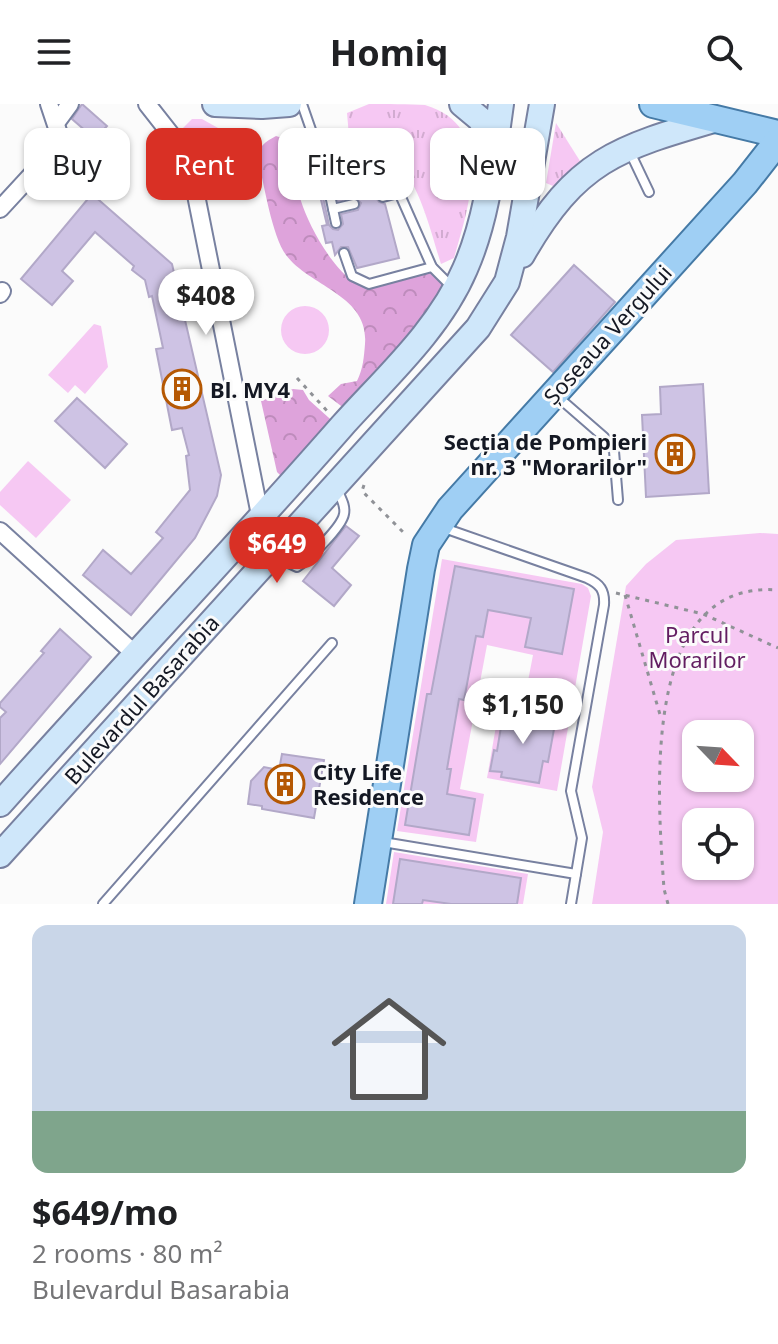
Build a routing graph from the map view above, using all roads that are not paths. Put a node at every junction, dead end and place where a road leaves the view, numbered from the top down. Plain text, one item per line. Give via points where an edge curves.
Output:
1 (49, 104) edge
2 (70, 104) edge
3 (147, 104) edge
4 (215, 104) edge
5 (289, 104) edge
6 (302, 104) edge
7 (462, 104) edge
8 (501, 104) edge
9 (542, 104) edge
10 (653, 104) edge
11 (692, 104) edge
12 (717, 119) junction
13 (56, 123) junction
14 (310, 128) edge
15 (485, 128) edge
16 (497, 128) edge
17 (778, 134) edge
18 (778, 141) edge
19 (628, 147) junction
20 (649, 192) dead end
21 (331, 200) edge
22 (401, 200) edge
23 (487, 200) edge
24 (354, 204) dead end
25 (0, 209) edge
26 (333, 209) junction
27 (336, 223) dead end
28 (344, 253) dead end
29 (432, 267) junction
30 (507, 282) junction
31 (455, 290) junction
32 (553, 393) junction
33 (618, 500) dead end
34 (261, 520) junction
35 (0, 531) edge
36 (432, 535) junction
37 (332, 643) dead end
38 (136, 655) junction
39 (0, 804) edge
40 (377, 841) junction
41 (0, 854) edge
42 (576, 874) junction
43 (103, 904) edge
44 (368, 904) edge
45 (571, 904) edge

1 - 13 street
2 - 13 street
3 - 34 street via 180,146 191,170
4 - 5 main road
6 - 14 lane
7 - 15 main road
8 - 16 main road, Bulevardul Basarabia
9 - 30 main road, Bulevardul Basarabia
10 - 12 main road
11 - 12 main road
12 - 17 main road
12 - 19 main road
13 - 25 street via 59,145
18 - 32 main road, Șoseaua Vergului
19 - 20 lane
19 - 30 main road via 572,184
21 - 26 lane
22 - 29 lane
23 - 31 main road, Bulevardul Basarabia
24 - 26 lane
26 - 27 lane
28 - 29 lane via 352,276 369,284
29 - 31 lane
30 - 41 main road, Bulevardul Basarabia via 463,347
31 - 34 main road, Bulevardul Basarabia via 424,334
32 - 33 lane via 614,451
32 - 36 main road, Șoseaua Vergului
34 - 38 main road, Bulevardul Basarabia
35 - 38 street
36 - 40 main road
36 - 42 lane via 587,578 603,590 571,791 582,838
37 - 43 lane
38 - 39 main road, Bulevardul Basarabia
40 - 42 lane
40 - 44 main road
42 - 45 lane

